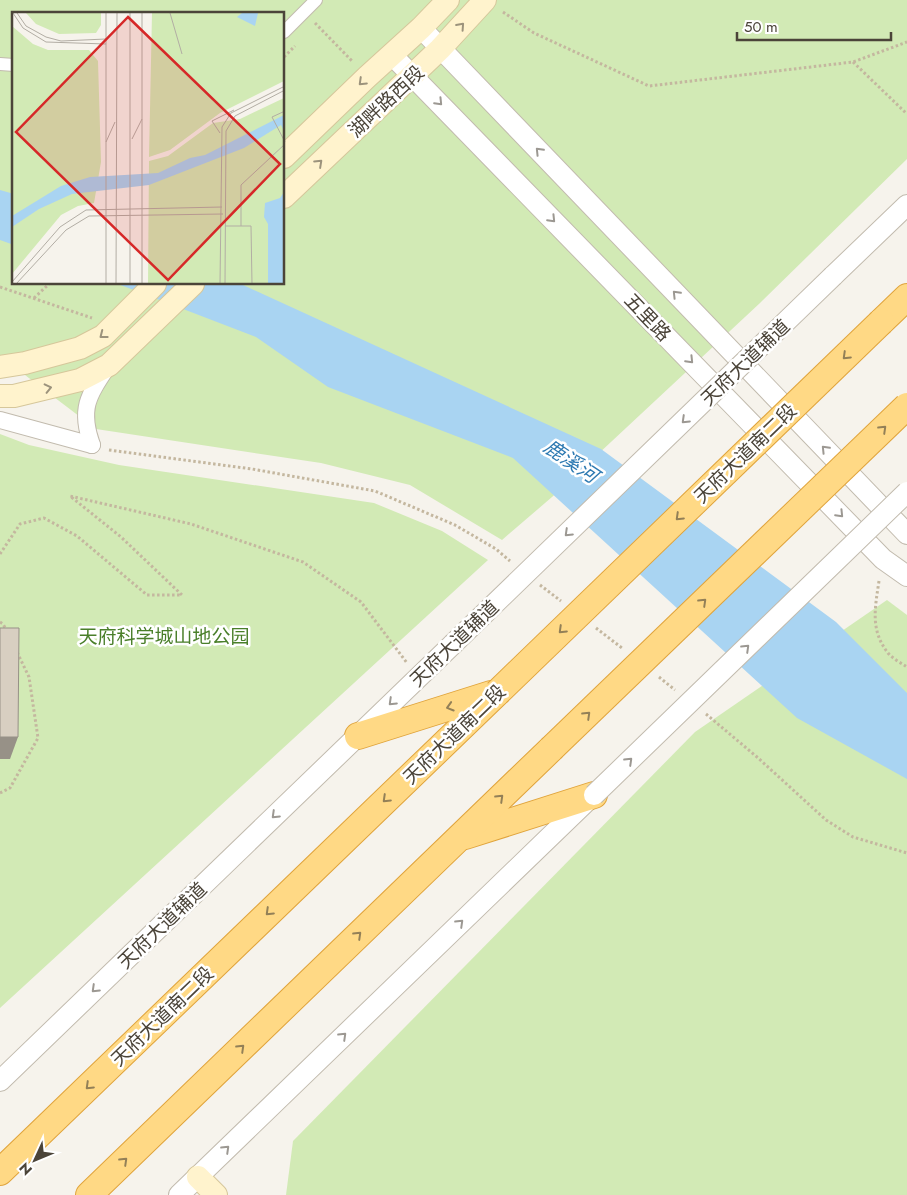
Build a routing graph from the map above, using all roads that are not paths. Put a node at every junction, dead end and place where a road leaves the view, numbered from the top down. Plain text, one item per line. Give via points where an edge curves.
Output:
1 (316, 0) edge
2 (448, 0) edge
3 (493, 6) edge
4 (421, 28) junction
5 (285, 31) edge
6 (440, 50) junction
7 (392, 55) junction
8 (413, 76) junction
9 (285, 156) edge
10 (285, 196) edge
11 (907, 206) edge
12 (154, 285) edge
13 (192, 285) edge
14 (907, 297) edge
15 (109, 365) junction
16 (0, 367) edge
17 (0, 396) edge
18 (907, 406) edge
19 (0, 420) edge
20 (907, 492) edge
21 (907, 534) edge
22 (907, 576) edge
23 (497, 693) junction
24 (358, 736) junction
25 (594, 794) junction
26 (459, 838) junction
27 (0, 1081) edge
28 (0, 1172) edge
29 (198, 1177) junction
30 (89, 1195) edge
31 (179, 1195) edge
32 (216, 1195) edge

1 - 5 street
2 - 4 main road, 湖畔路西段
6 -> 3 main road, 湖畔路西段
4 - 6 street, 五里路
4 - 7 main road, 湖畔路西段
6 - 8 main road, 湖畔路西段
21 -> 6 street, 五里路
7 - 8 street, 五里路
7 -> 9 main road, 湖畔路西段
10 -> 8 main road, 湖畔路西段
8 -> 22 street, 五里路 via 884,559
11 -> 24 street, 天府大道辅道, bridge
12 -> 16 main road via 103,336 80,348
13 - 15 main road
14 -> 23 highway, 天府大道南二段, bridge
17 -> 15 main road via 14,396 80,380
15 - 19 street via 93,388 85,412 86,429 92,445
26 -> 18 highway, bridge
25 -> 20 street, bridge
23 -> 24 highway
23 -> 28 highway, 天府大道南二段
24 -> 27 street, 天府大道辅道
25 - 26 highway
29 -> 25 street
30 -> 26 highway
29 - 31 street
29 - 32 main road

